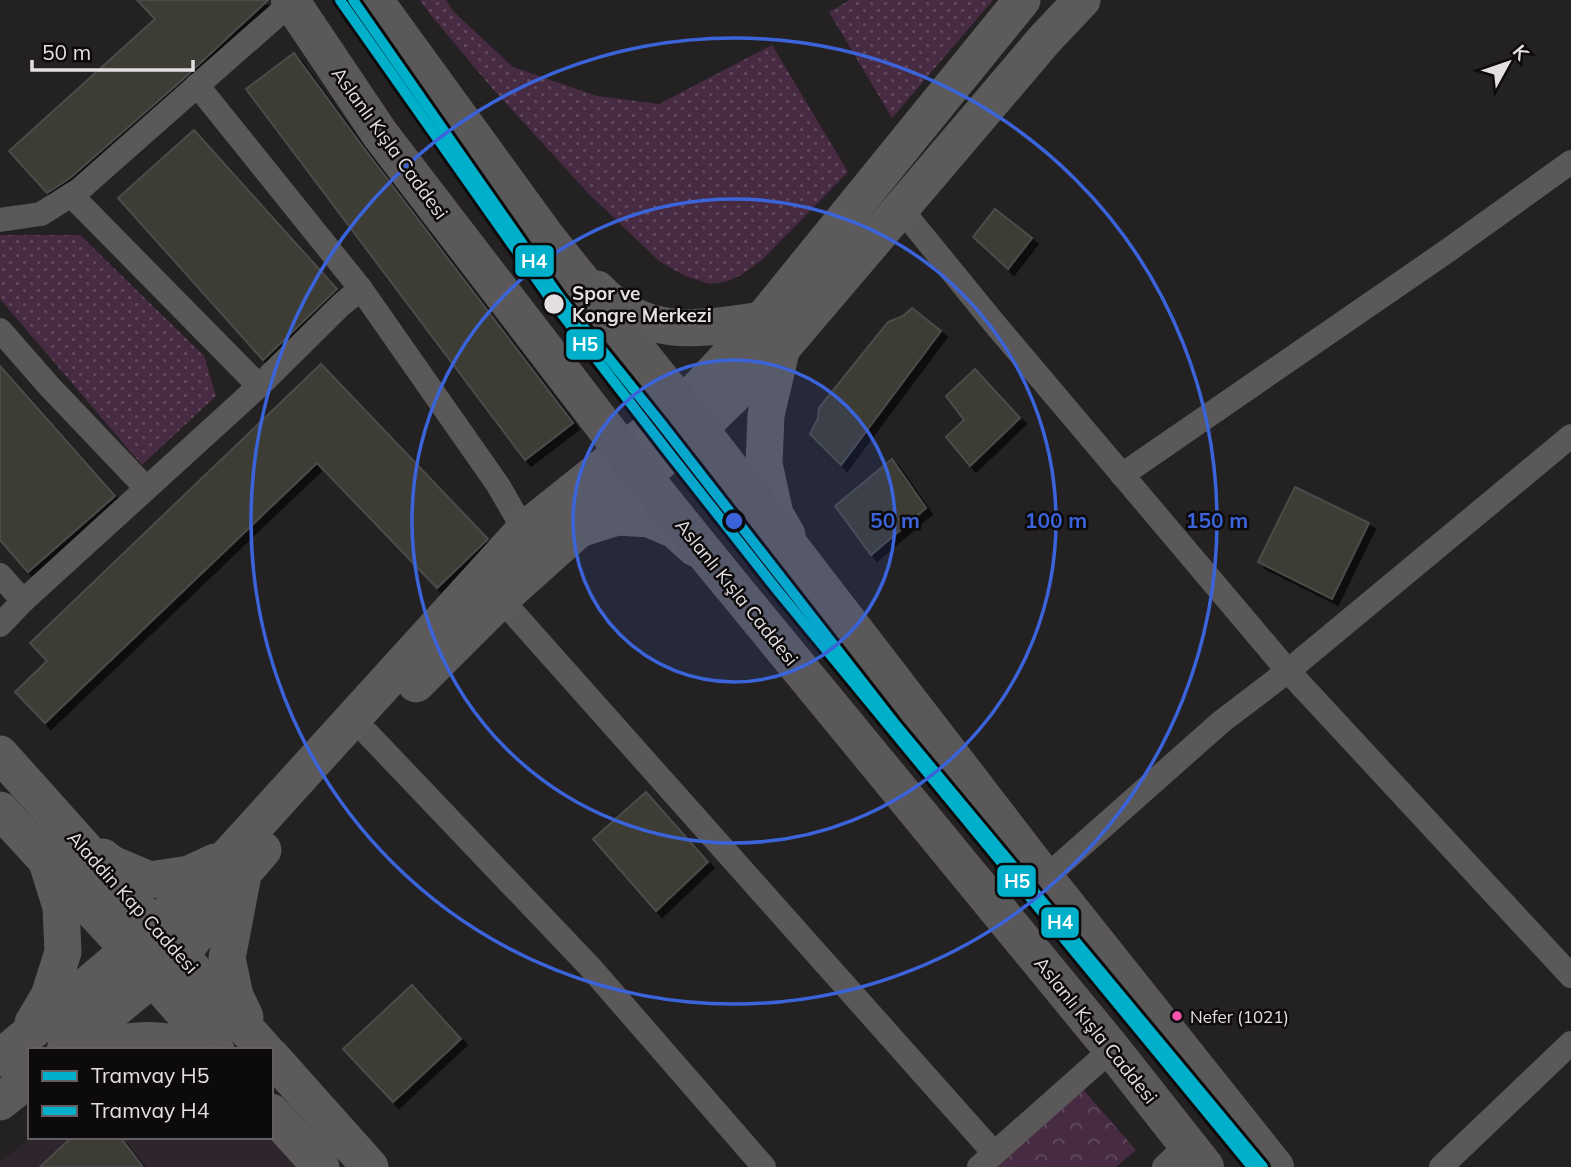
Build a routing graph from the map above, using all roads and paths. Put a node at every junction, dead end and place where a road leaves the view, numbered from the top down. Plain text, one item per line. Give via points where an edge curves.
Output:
1 (374, 0) edge
2 (1022, 0) edge
3 (1082, 0) edge
4 (290, 1) edge
5 (197, 85) junction
6 (1571, 162) edge
7 (71, 195) junction
8 (901, 208) junction
9 (0, 220) edge
10 (546, 237) junction
11 (360, 289) junction
12 (0, 330) edge
13 (773, 334) junction
14 (259, 386) junction
15 (691, 417) junction
16 (1571, 436) edge
17 (632, 463) junction
18 (1122, 475) junction
19 (146, 488) junction
20 (524, 530) junction
21 (578, 530) junction
22 (797, 554) junction
23 (713, 563) junction
24 (0, 575) edge
25 (500, 599) junction
26 (23, 601) junction
27 (0, 625) edge
28 (1288, 671) junction
29 (368, 734) junction
30 (0, 754) edge
31 (0, 810) edge
32 (74, 836) junction
33 (47, 861) junction
34 (236, 864) junction
35 (1045, 878) junction
36 (142, 938) junction
37 (181, 955) junction
38 (1571, 976) edge
39 (153, 979) junction
40 (1571, 1043) edge
41 (67, 1048) edge
42 (98, 1048) edge
43 (192, 1048) edge
44 (214, 1048) edge
45 (264, 1048) edge
46 (264, 1048) edge
47 (12, 1049) edge
48 (1112, 1049) junction
49 (273, 1058) edge
50 (28, 1080) edge
51 (0, 1102) edge
52 (273, 1114) edge
53 (986, 1160) edge
54 (1186, 1160) edge
55 (321, 1167) edge
56 (370, 1167) edge
57 (764, 1167) edge
58 (1275, 1167) edge
59 (1441, 1167) edge

1 - 10 main road
2 - 13 street
3 - 8 street
4 - 5 street
4 - 17 main road, Aslanlı Kışla Caddesi via 380,134
5 - 7 street
5 - 11 street
6 - 18 street
7 - 9 street via 41,214
7 - 14 street
8 - 13 street
8 - 18 street
10 - 13 street via 608,301 639,320 671,328
10 - 15 main road
11 - 14 street
11 - 20 street via 498,485
12 - 19 street
13 - 15 street
13 - 22 street via 764,464 775,514
14 - 19 street
15 - 17 street
15 - 22 main road
16 - 28 street
17 - 20 street
17 - 21 street
17 - 23 main road, Aslanlı Kışla Caddesi
18 - 28 street
19 - 26 street
20 - 34 street
21 - 23 street via 617,517 649,519 675,530
21 - 25 street
22 - 35 main road
23 - 48 main road, Aslanlı Kışla Caddesi
24 - 26 street
25 - 29 street
25 - 53 street
26 - 27 street
28 - 35 street via 1221,722
28 - 38 street
29 - 34 street
29 - 57 street via 590,967
30 - 32 street, Aladdin Kap Caddesi
31 - 33 street, Aladdin Kap Caddesi
32 - 34 street via 112,864 149,880
32 - 36 street, Aladdin Kap Caddesi
33 - 36 street, Aladdin Kap Caddesi
33 - 47 street via 61,907 63,952 49,996
34 - 36 street
34 - 37 street
34 - 45 street via 228,958 235,996
35 - 58 main road
36 - 37 street, Aladdin Kap Caddesi
36 - 39 street, Aladdin Kap Caddesi
36 - 47 street
37 - 39 street
37 - 46 street, Aladdin Kap Caddesi
39 - 41 street
39 - 44 street, Aladdin Kap Caddesi
40 - 59 street
42 - 43 street via 141,1039
48 - 53 street
48 - 54 main road, Aslanlı Kışla Caddesi
49 - 56 street, Aladdin Kap Caddesi
50 - 51 street
52 - 55 street

